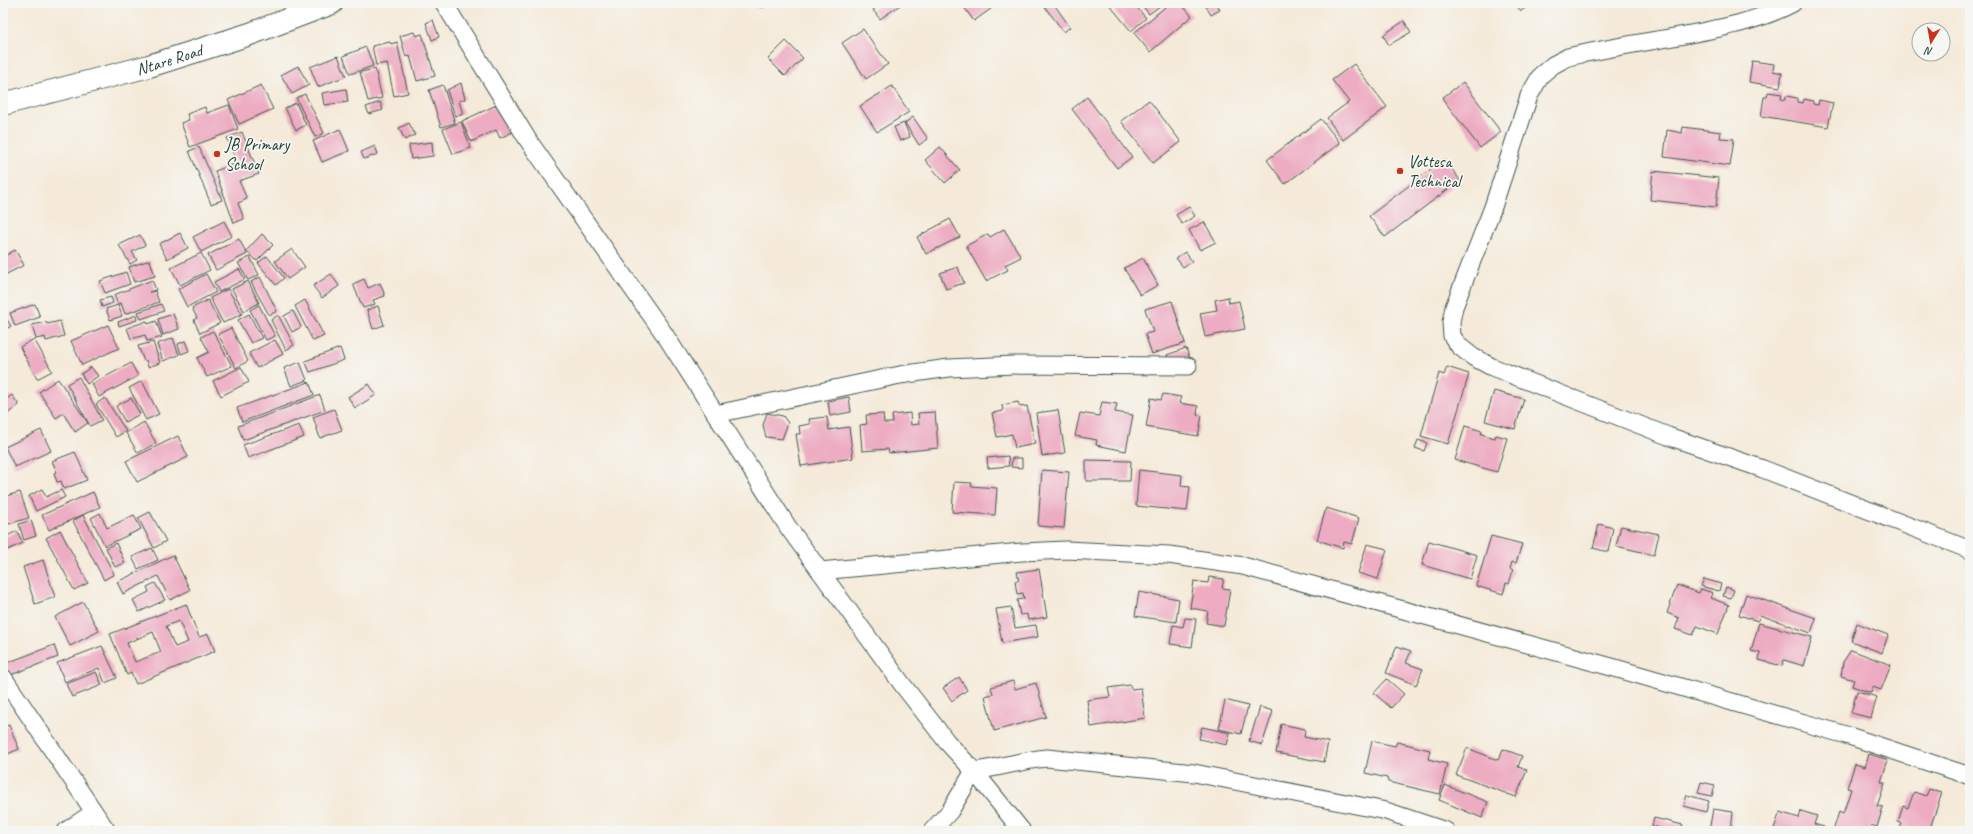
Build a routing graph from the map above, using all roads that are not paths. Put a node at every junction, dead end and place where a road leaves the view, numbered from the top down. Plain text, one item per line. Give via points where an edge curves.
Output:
1 (332, 3) edge
2 (444, 3) edge
3 (1793, 3) edge
4 (3, 104) edge
5 (1188, 366) dead end
6 (716, 414) junction
7 (1970, 550) edge
8 (820, 571) junction
9 (3, 677) edge
10 (974, 771) junction
11 (1970, 776) edge
12 (94, 812) junction
13 (66, 831) edge
14 (107, 831) edge
15 (932, 831) edge
16 (1022, 831) edge
17 (1446, 831) edge

1 - 4 main road, Ntare Road via 242,37 149,66
2 - 6 street via 528,140 665,335
3 - 7 street via 1750,21 1720,29 1568,57 1553,64 1541,75 1529,96 1492,207 1454,307 1452,336 1459,346 1474,357 1511,375
5 - 6 street via 1014,365 949,368 900,375
6 - 8 street via 788,527
8 - 10 street via 902,684 947,742
8 - 11 street via 1066,550 1169,555 1243,566 1623,670 1846,735
9 - 12 street
10 - 15 street via 950,811
10 - 16 street
10 - 17 street via 1003,767 1024,760 1047,758 1194,773 1386,811
12 - 13 street
12 - 14 street

